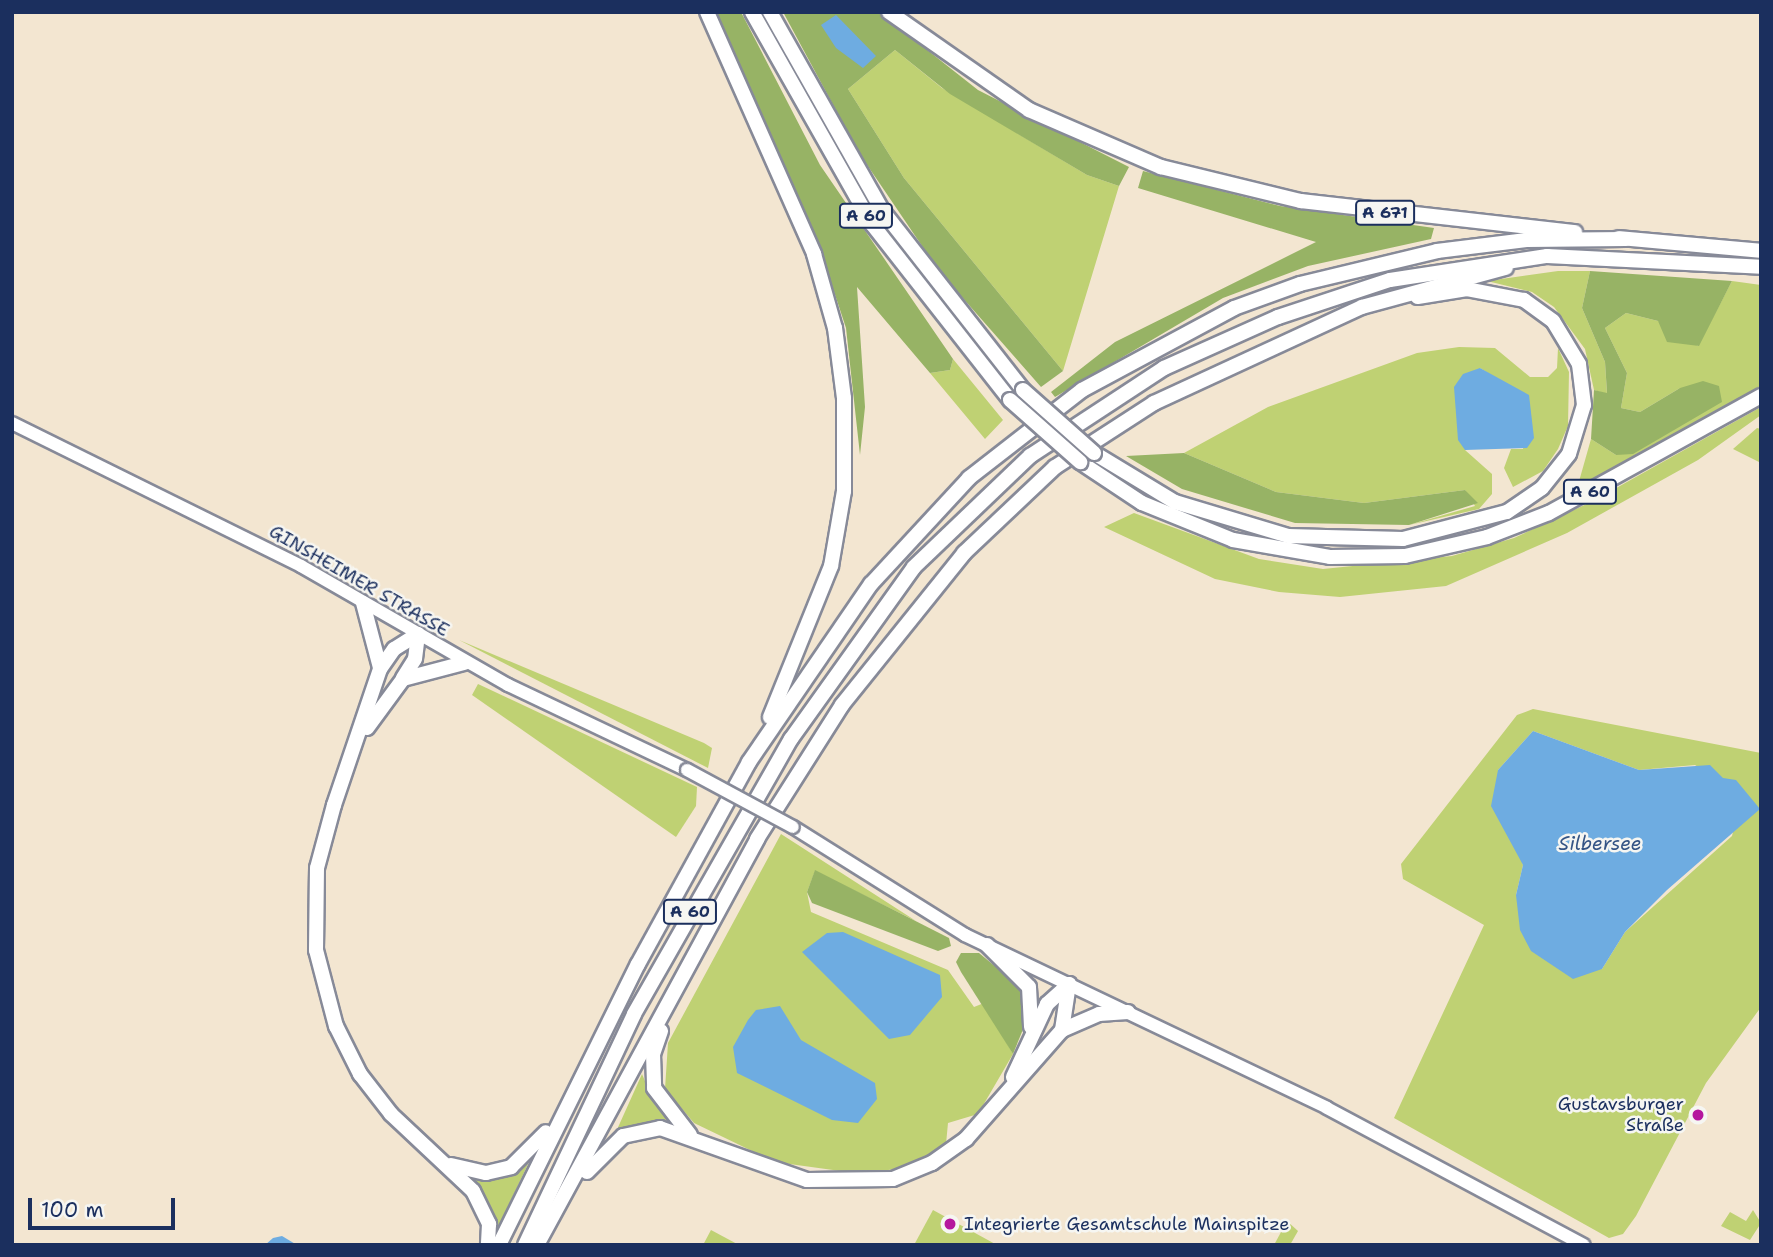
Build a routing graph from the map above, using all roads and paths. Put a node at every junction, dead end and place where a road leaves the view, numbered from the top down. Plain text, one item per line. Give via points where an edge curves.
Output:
1 (708, 12) edge
2 (752, 12) edge
3 (770, 12) edge
4 (889, 12) edge
5 (1626, 239) junction
6 (1761, 251) edge
7 (1615, 256) junction
8 (1761, 267) edge
9 (1288, 339) junction
10 (1761, 396) edge
11 (12, 423) edge
12 (363, 603) junction
13 (418, 634) junction
14 (464, 663) junction
15 (380, 669) junction
16 (402, 679) junction
17 (360, 738) junction
18 (749, 762) junction
19 (987, 946) junction
20 (678, 984) junction
21 (1069, 984) junction
22 (1128, 1012) junction
23 (1062, 1030) junction
24 (1030, 1034) junction
25 (1011, 1084) junction
26 (563, 1111) junction
27 (691, 1136) junction
28 (447, 1163) junction
29 (555, 1215) junction
30 (488, 1245) edge
31 (499, 1245) edge
32 (525, 1245) edge
33 (537, 1245) edge
34 (1584, 1245) edge

1 - 18 highway, A 60 via 810,243 835,328 844,398 844,491 831,566 810,633
2 - 10 highway, A 60, bridge via 872,225 1010,400 1080,462 1164,514 1233,540 1318,556 1405,556 1487,537 1549,513
3 - 9 highway, bridge via 882,210 1023,390 1094,453 1175,502 1288,536 1391,540 1489,519 1519,505 1552,477 1575,441 1584,405 1572,347 1553,321 1524,300 1488,290 1442,292
4 - 5 highway, A 671 via 1028,110 1150,162 1301,201
5 - 6 highway, A 60
5 - 18 highway, A 60 via 1526,240 1385,261 1234,307 1112,370 1014,439 918,529 871,583
7 - 8 highway, A 60
7 - 9 highway via 1435,283
7 - 32 highway, A 60 via 1449,267 1309,306 1164,368 1062,432 999,482 888,598 734,829 634,1014
9 - 20 highway via 1108,430 1023,494 964,553 836,714 757,839
11 - 12 main road, GINSHEIMER STRASSE via 159,493
12 - 13 main road, GINSHEIMER STRASSE
12 - 15 highway
13 - 14 main road, GINSHEIMER STRASSE
13 - 15 highway via 394,649
13 - 16 highway via 415,659
14 - 16 highway
14 - 19 main road, GINSHEIMER STRASSE, bridge via 687,770 793,827
15 - 17 highway
16 - 17 highway
17 - 28 highway via 317,869 314,926 320,976 360,1074 391,1114
18 - 26 highway, A 60
19 - 21 main road
19 - 24 highway via 1029,987
20 - 27 highway via 651,1071 661,1104
20 - 29 highway
21 - 22 main road
21 - 23 highway
21 - 24 highway via 1047,1004
22 - 23 highway via 1088,1017
22 - 34 main road via 1327,1108
23 - 25 highway
24 - 25 highway
25 - 27 highway via 950,1151 913,1172 872,1183 830,1184 782,1174
26 - 28 highway via 511,1167 486,1173
26 - 31 highway, A 60
27 - 29 highway via 660,1128 623,1136 602,1151
28 - 30 highway via 484,1206
29 - 33 highway

